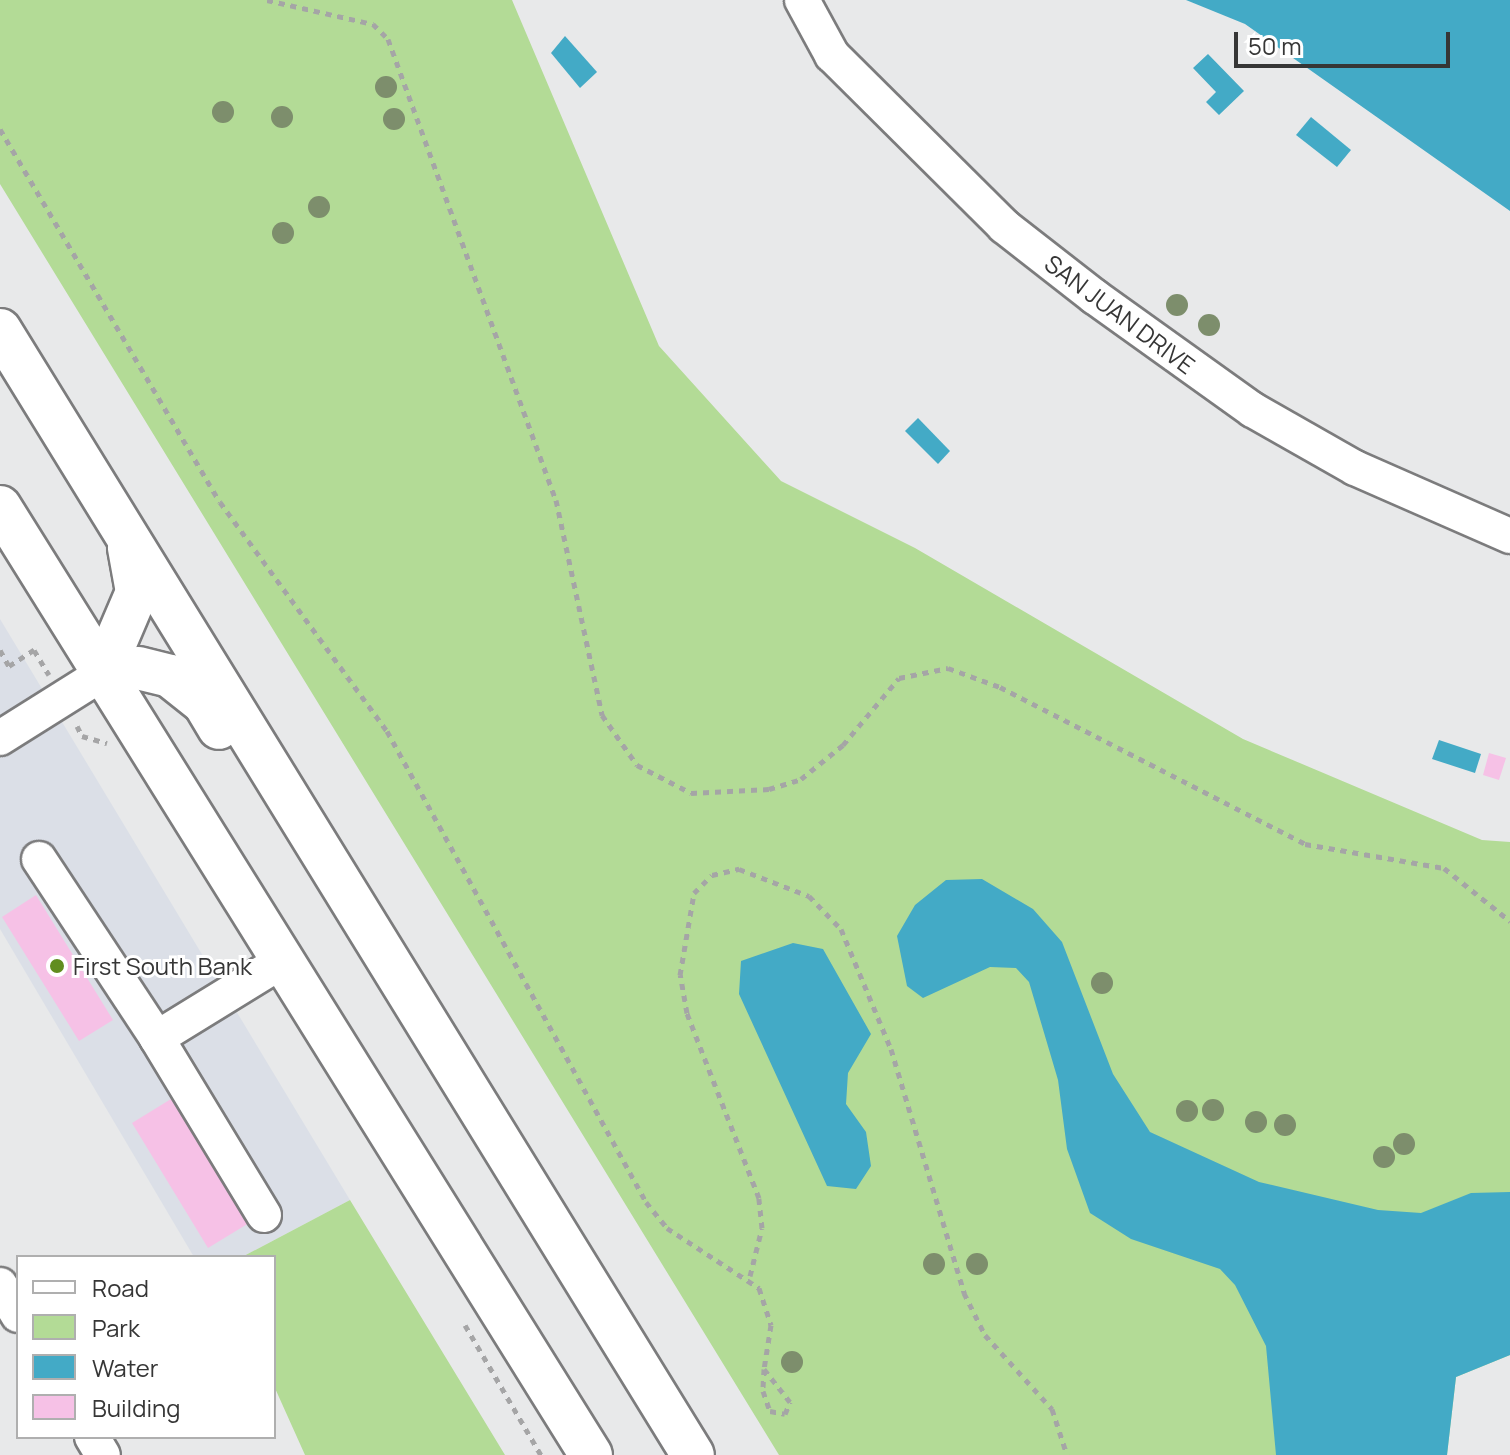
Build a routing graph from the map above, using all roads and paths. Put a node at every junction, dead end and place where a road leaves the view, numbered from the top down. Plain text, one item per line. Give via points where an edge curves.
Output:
1 (267, 0) edge
2 (802, 0) edge
3 (0, 129) edge
4 (0, 330) edge
5 (124, 532) junction
6 (7, 534) edge
7 (1510, 536) edge
8 (102, 674) junction
9 (0, 738) edge
10 (39, 859) dead end
11 (1510, 921) edge
12 (282, 961) junction
13 (157, 1038) junction
14 (446, 1060) junction
15 (264, 1215) dead end
16 (750, 1276) junction
17 (0, 1285) edge
18 (16, 1312) edge
19 (764, 1369) junction
20 (591, 1455) edge
21 (693, 1455) edge
22 (1067, 1455) edge

1 - 11 path via 373,24 388,39 556,500 602,715 637,765 691,793 791,782 823,765 899,678 948,668 1000,687 1305,844 1444,868
2 - 7 street, SAN JUAN DRIVE via 832,55 1004,226 1179,361 1355,468
3 - 16 path via 220,502 387,731 646,1202 667,1228
4 - 5 main road
5 - 8 main road via 137,592
5 - 14 main road
6 - 8 main road
8 - 9 street
8 - 12 main road
8 - 14 main road via 138,668 170,676 204,703 386,1002
10 - 13 street
12 - 13 street
12 - 20 main road
13 - 15 street
14 - 21 main road
16 - 19 path via 771,1325
16 - 22 path via 762,1228 759,1198 687,1013 680,975 694,893 712,875 739,869 800,891 841,929 891,1049 964,1293 985,1335 1052,1409
17 - 18 street
19 - 19 path via 765,1403 785,1414 790,1402

